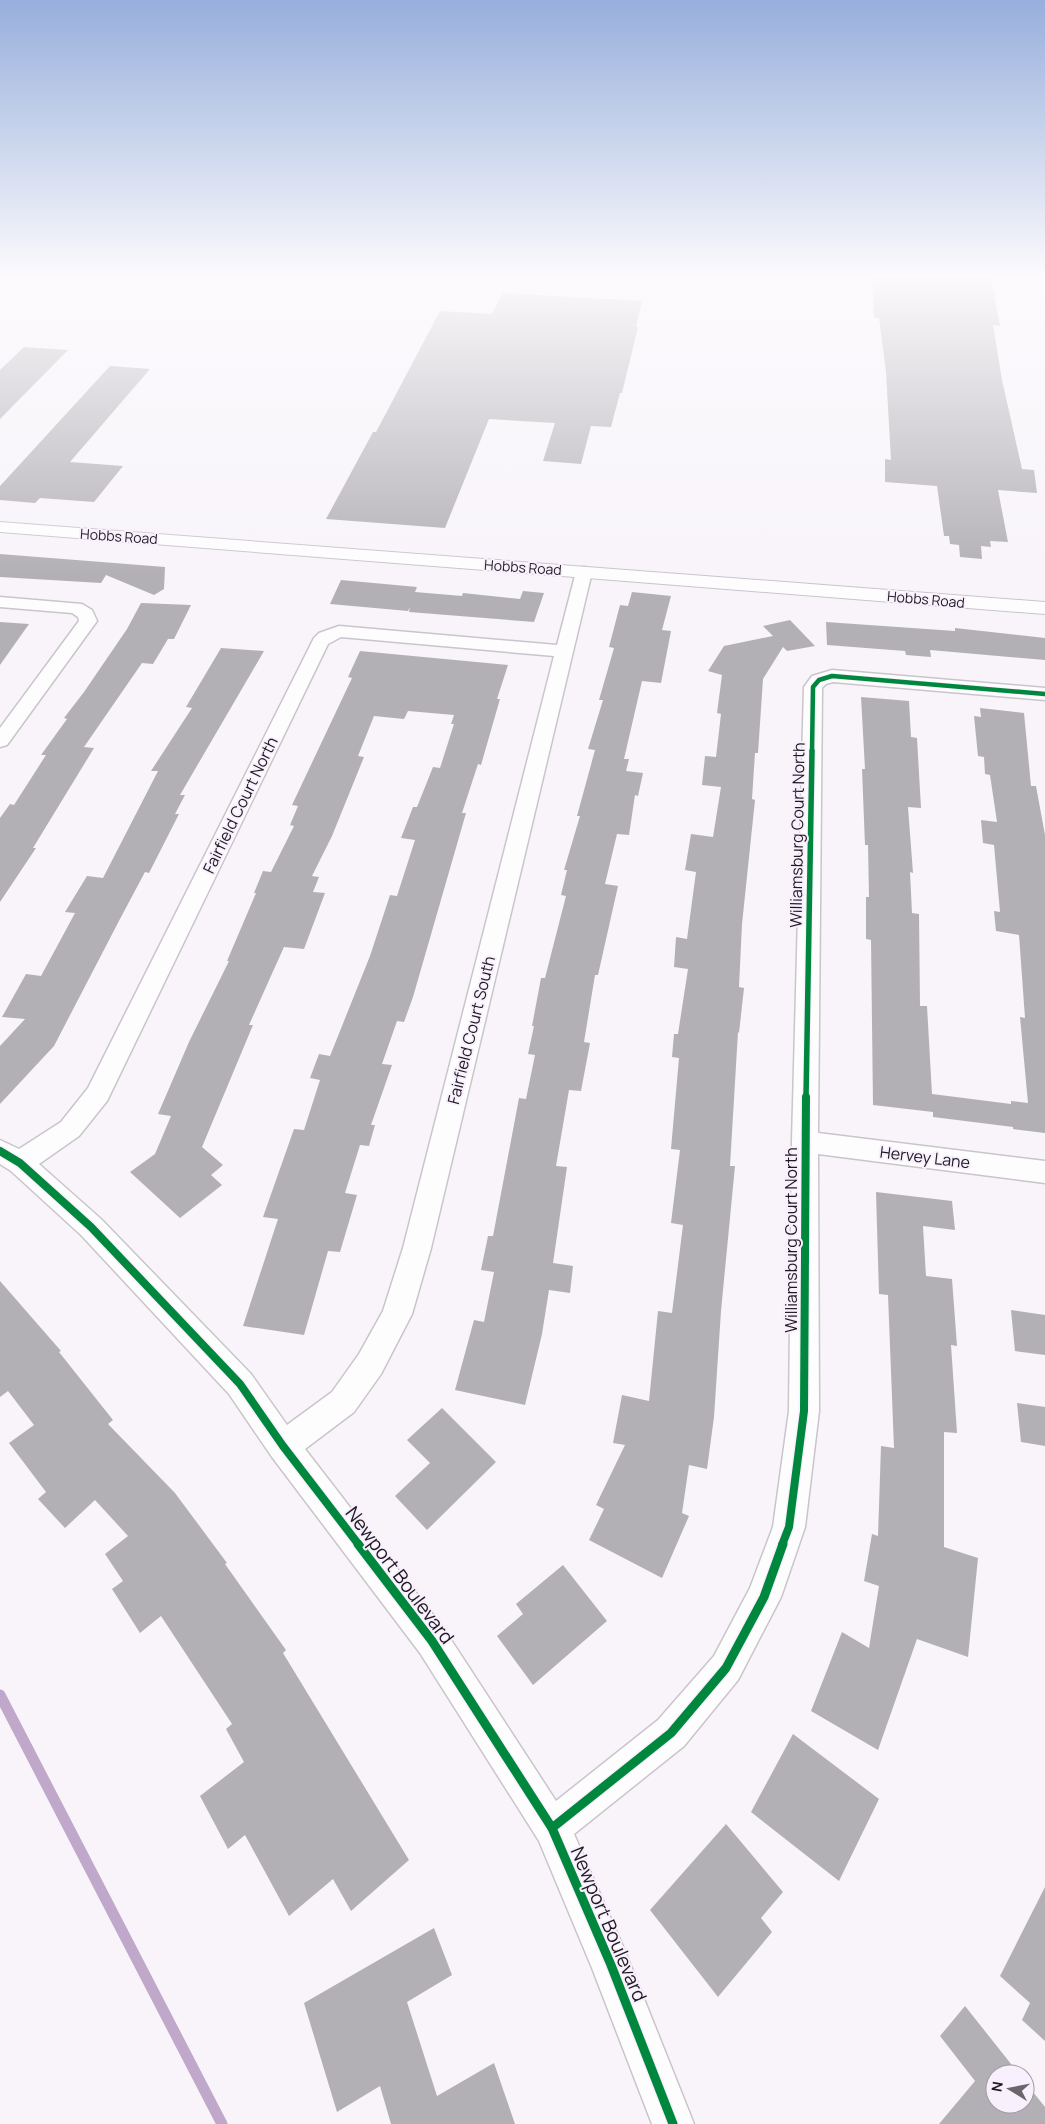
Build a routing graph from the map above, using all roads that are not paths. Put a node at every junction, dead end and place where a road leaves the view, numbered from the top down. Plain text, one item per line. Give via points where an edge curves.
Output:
1 (0, 527) edge
2 (584, 572) junction
3 (0, 602) edge
4 (1045, 608) edge
5 (563, 651) junction
6 (1045, 694) edge
7 (0, 742) edge
8 (805, 1142) junction
9 (10, 1157) edge
10 (1045, 1172) edge
11 (283, 1446) junction
12 (552, 1828) junction
13 (673, 2124) edge

1 - 2 street, Hobbs Road
2 - 4 street, Hobbs Road
2 - 5 street, Fairfield Court South
3 - 7 street via 76,608 86,614 88,621
5 - 9 street, Fairfield Court North via 339,631 325,636 98,1094 70,1129
5 - 11 street, Fairfield Court South via 417,1248 397,1314 370,1364 342,1402
6 - 8 street, Williamsburg Court North via 832,676 819,680 813,686
8 - 10 street, Hervey Lane
8 - 12 street, Williamsburg Court North via 804,1411 789,1528 764,1597 726,1668 671,1733
9 - 11 street, Newport Boulevard via 91,1227 240,1384
11 - 12 street, Newport Boulevard via 432,1641
12 - 13 street, Newport Boulevard

